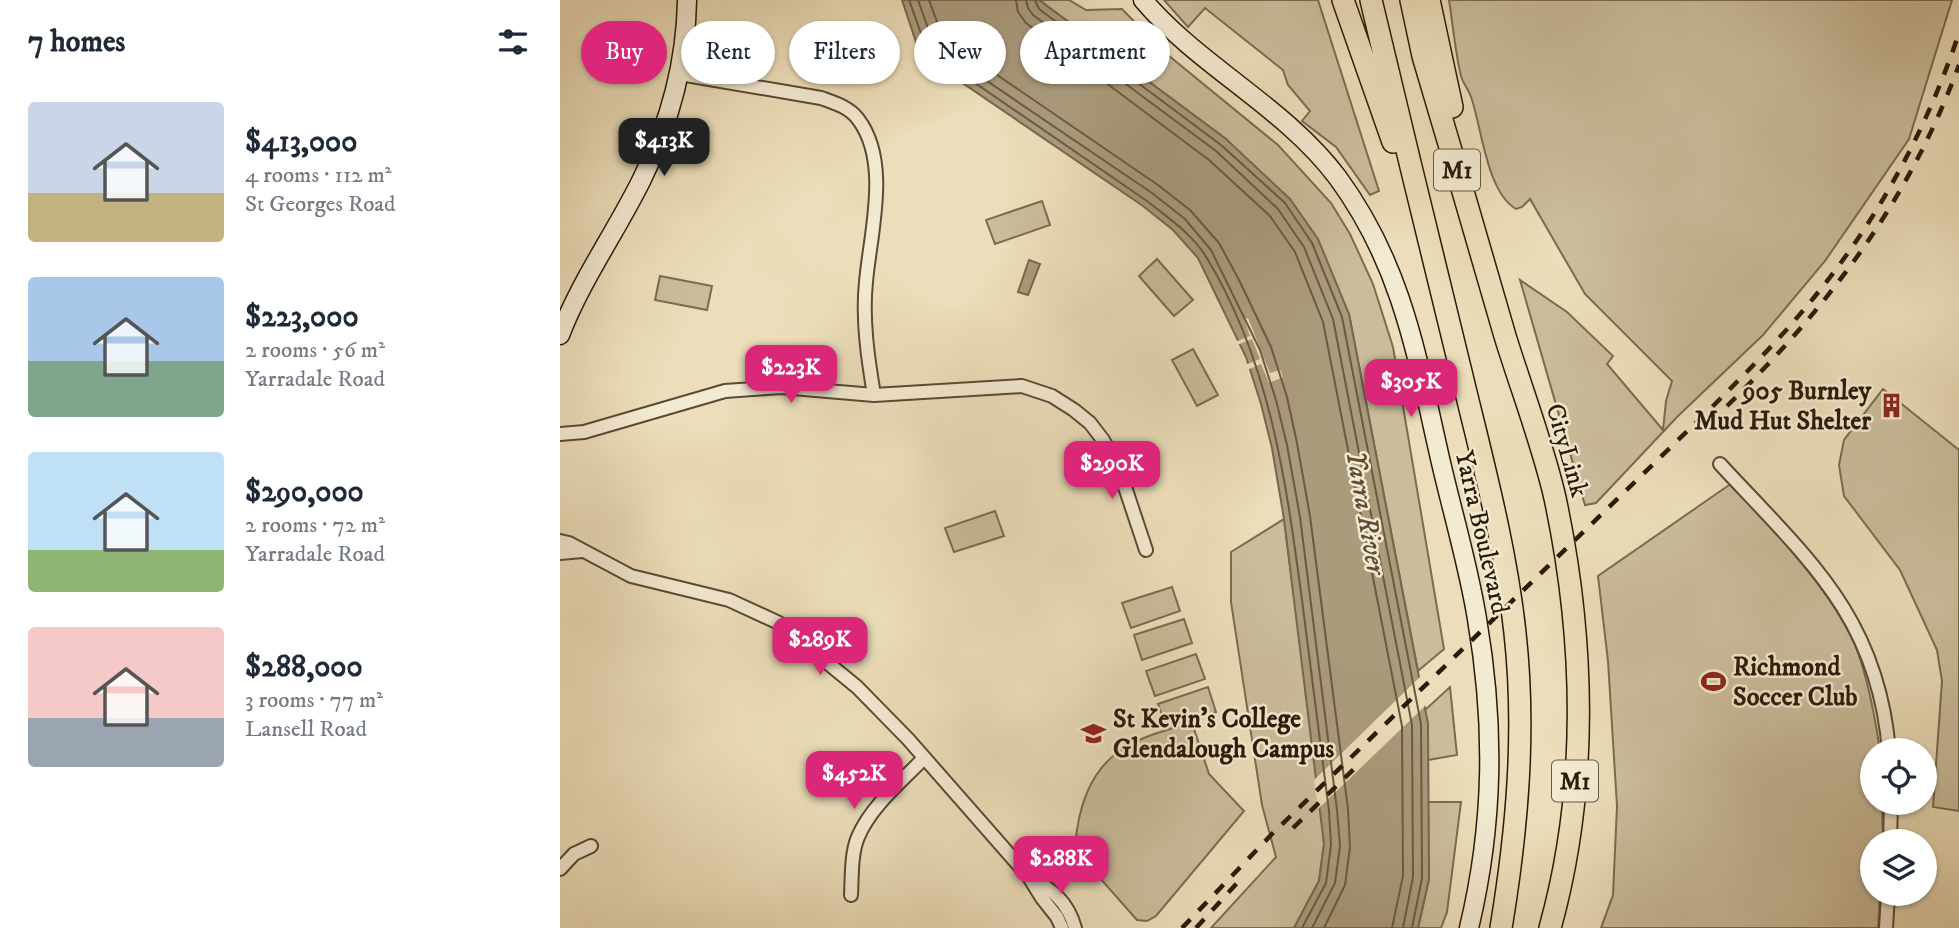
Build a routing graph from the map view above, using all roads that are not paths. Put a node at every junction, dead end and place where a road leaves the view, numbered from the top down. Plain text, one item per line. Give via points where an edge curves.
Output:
1 (687, 0) edge
2 (1143, 0) edge
3 (1343, 0) edge
4 (1371, 0) edge
5 (1411, 0) edge
6 (1429, 0) edge
7 (680, 74) junction
8 (1427, 233) junction
9 (560, 335) edge
10 (1506, 339) junction
11 (874, 395) junction
12 (560, 434) edge
13 (1720, 464) dead end
14 (562, 543) edge
15 (1146, 550) dead end
16 (1887, 738) edge
17 (924, 758) junction
18 (591, 846) dead end
19 (560, 869) edge
20 (1029, 877) junction
21 (851, 895) dead end
22 (1887, 906) edge
23 (1062, 928) edge
24 (1075, 928) edge
25 (1469, 928) edge
26 (1501, 928) edge
27 (1550, 928) edge
28 (1886, 928) edge

1 - 7 street
2 - 25 street, Yarra Boulevard via 1180,38 1327,165 1377,239 1399,293 1477,616 1487,691 1490,784 1480,884
3 - 8 highway
4 - 8 highway, M1
5 - 10 highway, CityLink / M1 via 1423,56
6 - 10 highway
7 - 9 street via 642,180 569,310
7 - 11 street via 821,98 842,105 857,118 875,174 865,298
8 - 26 highway, M1 via 1486,478 1515,633 1518,800
10 - 27 highway, CityLink / M1 via 1554,495 1576,632 1580,713 1575,784 1566,859
11 - 12 street via 781,387 725,391 584,432
11 - 15 street via 1022,386 1052,396 1090,424 1111,453
13 - 16 street via 1812,562 1853,623 1874,671
14 - 17 street via 631,576 729,600 779,623 857,687
17 - 20 street
17 - 21 street via 874,813 858,838
18 - 19 street via 574,854
20 - 23 street
20 - 24 street via 1052,890
22 - 28 street

